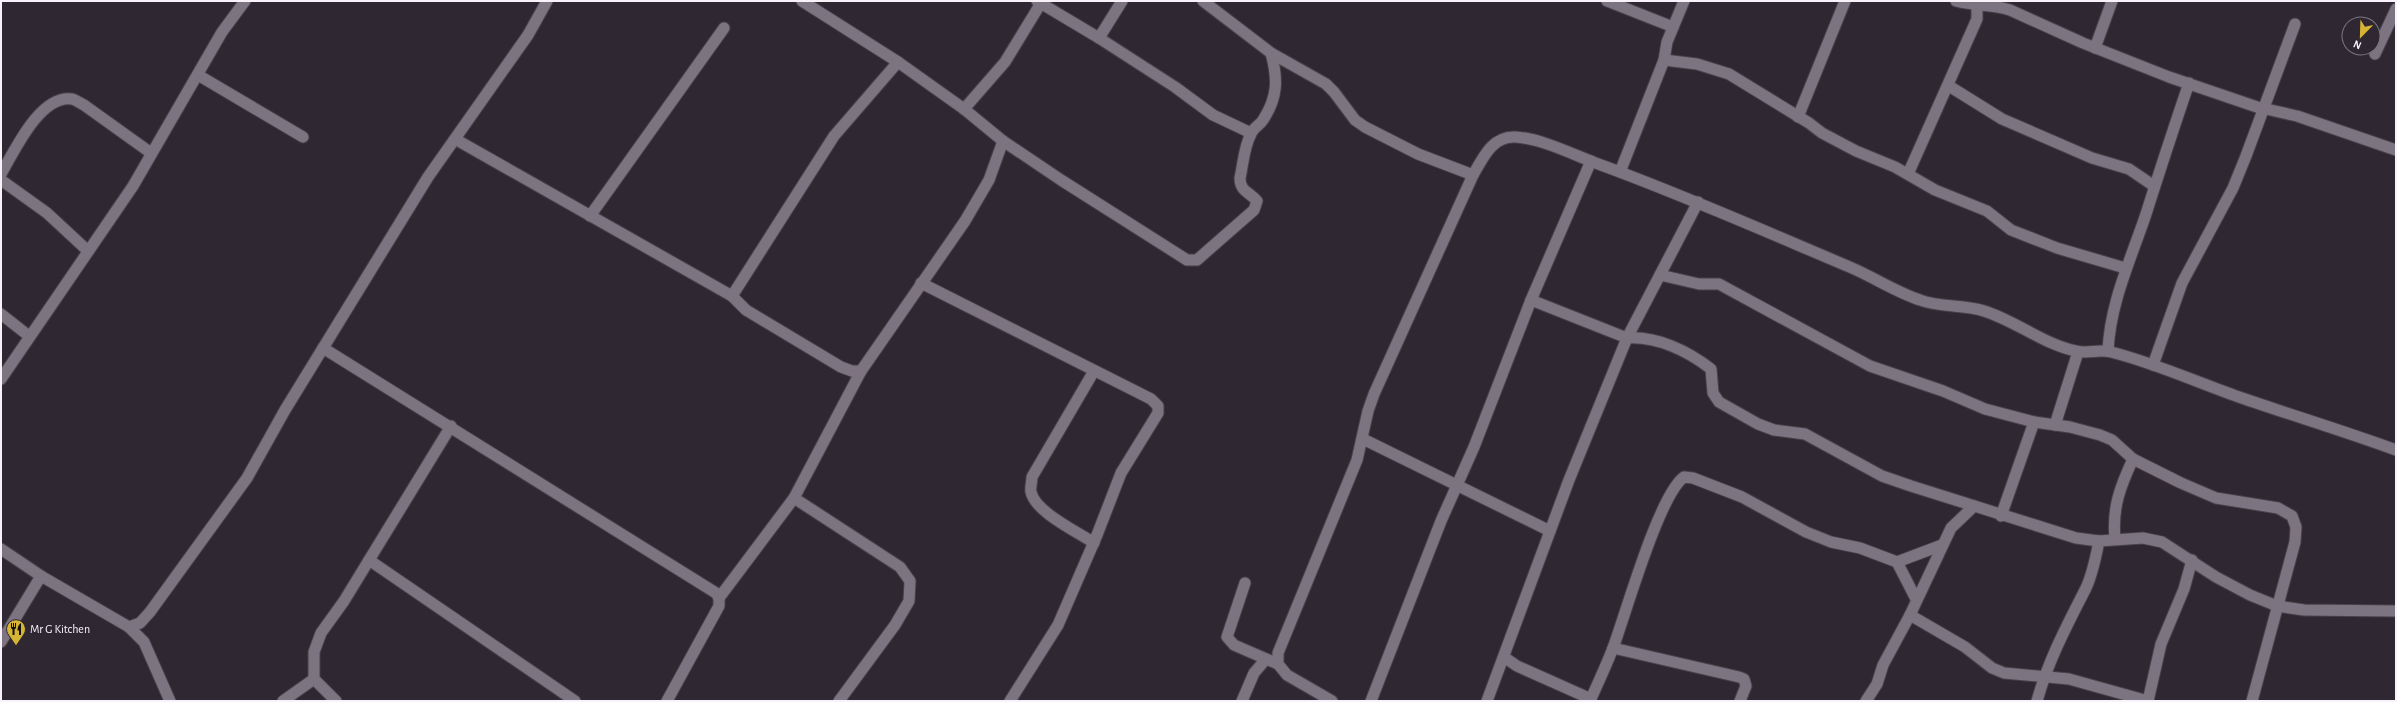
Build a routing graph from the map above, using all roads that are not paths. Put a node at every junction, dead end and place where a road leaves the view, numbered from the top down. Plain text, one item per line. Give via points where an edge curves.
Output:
1 (245, 1) edge
2 (548, 1) edge
3 (802, 1) edge
4 (1122, 1) edge
5 (1204, 1) edge
6 (1607, 1) edge
7 (1684, 1) edge
8 (1845, 1) edge
9 (1956, 1) edge
10 (2112, 1) edge
11 (1039, 2) edge
12 (1977, 6) junction
13 (2396, 9) edge
14 (2295, 24) dead end
15 (1673, 27) junction
16 (724, 28) dead end
17 (1099, 38) junction
18 (2381, 41) edge
19 (2095, 48) junction
20 (1271, 53) junction
21 (1664, 60) junction
22 (898, 62) junction
23 (198, 74) junction
24 (2189, 83) junction
25 (1949, 86) junction
26 (964, 109) junction
27 (2263, 109) junction
28 (1798, 117) junction
29 (1251, 133) junction
30 (303, 137) dead end
31 (455, 139) junction
32 (1003, 141) junction
33 (2396, 150) edge
34 (151, 153) junction
35 (1591, 162) junction
36 (1620, 172) junction
37 (1, 174) edge
38 (1908, 174) junction
39 (1473, 175) junction
40 (1, 180) edge
41 (2154, 186) junction
42 (1698, 202) junction
43 (590, 216) junction
44 (88, 251) junction
45 (2125, 268) junction
46 (1660, 275) junction
47 (921, 283) junction
48 (732, 296) junction
49 (1530, 300) junction
50 (1, 314) edge
51 (30, 336) junction
52 (1627, 338) junction
53 (323, 348) junction
54 (2108, 351) junction
55 (2078, 352) junction
56 (2153, 365) junction
57 (1094, 370) junction
58 (862, 371) junction
59 (1, 379) edge
60 (2034, 422) junction
61 (2055, 425) junction
62 (451, 426) junction
63 (1363, 439) junction
64 (2396, 450) edge
65 (2133, 459) junction
66 (1458, 485) junction
67 (794, 498) junction
68 (1974, 506) junction
69 (2001, 516) junction
70 (1550, 531) junction
71 (2115, 539) junction
72 (2099, 540) junction
73 (1094, 543) junction
74 (1942, 545) junction
75 (1, 549) edge
76 (369, 560) junction
77 (2192, 560) junction
78 (1897, 562) junction
79 (41, 576) junction
80 (1245, 583) dead end
81 (719, 598) junction
82 (1916, 599) junction
83 (2277, 606) junction
84 (2396, 611) edge
85 (1910, 615) junction
86 (130, 627) junction
87 (1, 642) edge
88 (1613, 648) junction
89 (1504, 657) junction
90 (1266, 659) junction
91 (1278, 664) junction
92 (2044, 676) junction
93 (314, 679) junction
94 (333, 699) edge
95 (1591, 700) edge
96 (170, 701) edge
97 (283, 701) edge
98 (575, 701) edge
99 (666, 701) edge
100 (839, 701) edge
101 (1010, 701) edge
102 (1242, 701) edge
103 (1332, 701) edge
104 (1371, 701) edge
105 (1487, 701) edge
106 (1740, 701) edge
107 (1866, 701) edge
108 (2037, 701) edge
109 (2148, 701) edge
110 (2252, 701) edge

1 - 23 street via 222,32
2 - 31 street via 528,35
3 - 22 street
4 - 17 street
5 - 20 street
6 - 15 street
7 - 15 street
8 - 28 street
9 - 12 street
10 - 19 street
11 - 17 street
11 - 26 street via 1005,62 993,79
12 - 19 street via 1999,6
12 - 25 street via 1977,19
13 - 18 street
14 - 27 street
15 - 21 street
16 - 43 street
17 - 29 street via 1213,115
19 - 24 street
20 - 29 street via 1277,74 1271,106
20 - 39 street via 1326,84 1355,120 1365,127 1418,154
21 - 28 street via 1697,64 1729,74
21 - 36 street
22 - 26 street
22 - 48 street via 834,136
23 - 30 street
23 - 34 street
24 - 27 street
24 - 41 street
25 - 38 street
25 - 41 street via 2002,119 2092,158 2129,169
26 - 32 street
27 - 33 street via 2297,116
27 - 56 street via 2233,188 2182,283
28 - 38 street via 1836,141
29 - 32 street via 1240,185 1257,201 1254,210 1197,260 1188,260
31 - 43 street
31 - 53 street via 428,177
32 - 47 street via 989,180 965,222
34 - 37 street via 72,99 59,101 39,114
34 - 44 street via 133,186
35 - 36 street
35 - 39 street via 1539,142 1516,137 1502,138 1487,152
35 - 49 street
36 - 42 street
38 - 45 street via 1935,190 1988,211 2010,230 2057,248
39 - 63 street via 1374,394
40 - 44 street via 47,213
41 - 45 street
42 - 46 street
42 - 55 street via 1875,278 1923,302 1959,305 1984,311 2013,322 2050,342
43 - 48 street
44 - 51 street
45 - 54 street via 2109,336
46 - 52 street
46 - 60 street via 1699,284 1719,284 1870,366 1943,391 1985,409
47 - 57 street
47 - 58 street
48 - 58 street via 746,310 841,367
49 - 52 street
49 - 66 street
50 - 51 street
51 - 59 street
52 - 68 street via 1642,337 1660,341 1703,363 1711,369 1713,393 1719,402 1758,424 1774,430 1805,434 1882,476
52 - 70 street
53 - 62 street
53 - 86 street via 246,478 150,612 140,624
54 - 55 street
54 - 56 street
55 - 61 street
56 - 64 street
57 - 73 street via 1032,477 1030,491 1035,502 1051,516
57 - 73 street via 1151,399 1158,406 1158,413 1121,473
58 - 67 street
60 - 61 street
60 - 69 street
61 - 65 street via 2112,440
62 - 76 street
62 - 81 street via 708,587
63 - 66 street
63 - 91 street via 1329,532 1278,653
65 - 71 street via 2117,500 2113,519
65 - 83 street via 2216,498 2278,508 2292,516 2296,527 2295,542
66 - 70 street
66 - 104 street via 1441,521
67 - 81 street
67 - 100 street via 900,568 910,582 909,601 895,625
68 - 69 street
68 - 74 street via 1951,528
69 - 72 street via 2076,538
70 - 89 street
71 - 72 street
71 - 77 street via 2143,538 2162,542
72 - 92 street via 2086,588 2068,621
73 - 101 street via 1058,625
74 - 78 street
74 - 82 street
75 - 79 street
76 - 93 street via 320,633 314,652
76 - 98 street
77 - 83 street via 2216,577
77 - 109 street via 2184,589 2161,644
78 - 82 street
78 - 88 street via 1860,548 1831,542 1806,532 1742,496 1684,477 1676,483 1662,512
79 - 86 street
79 - 87 street
80 - 90 street via 1227,637 1234,645
81 - 99 street via 719,606
82 - 85 street
83 - 84 street via 2304,610
83 - 110 street
85 - 92 street via 1965,647 1992,668 2004,673
85 - 107 street via 1883,665 1877,684
86 - 96 street via 144,642
88 - 95 street
88 - 106 street via 1739,677 1744,680 1746,686
89 - 95 street via 1517,666
89 - 105 street
90 - 91 street
90 - 102 street via 1254,673
91 - 103 street via 1286,675
92 - 108 street
92 - 109 street via 2069,679
93 - 94 street
93 - 97 street

